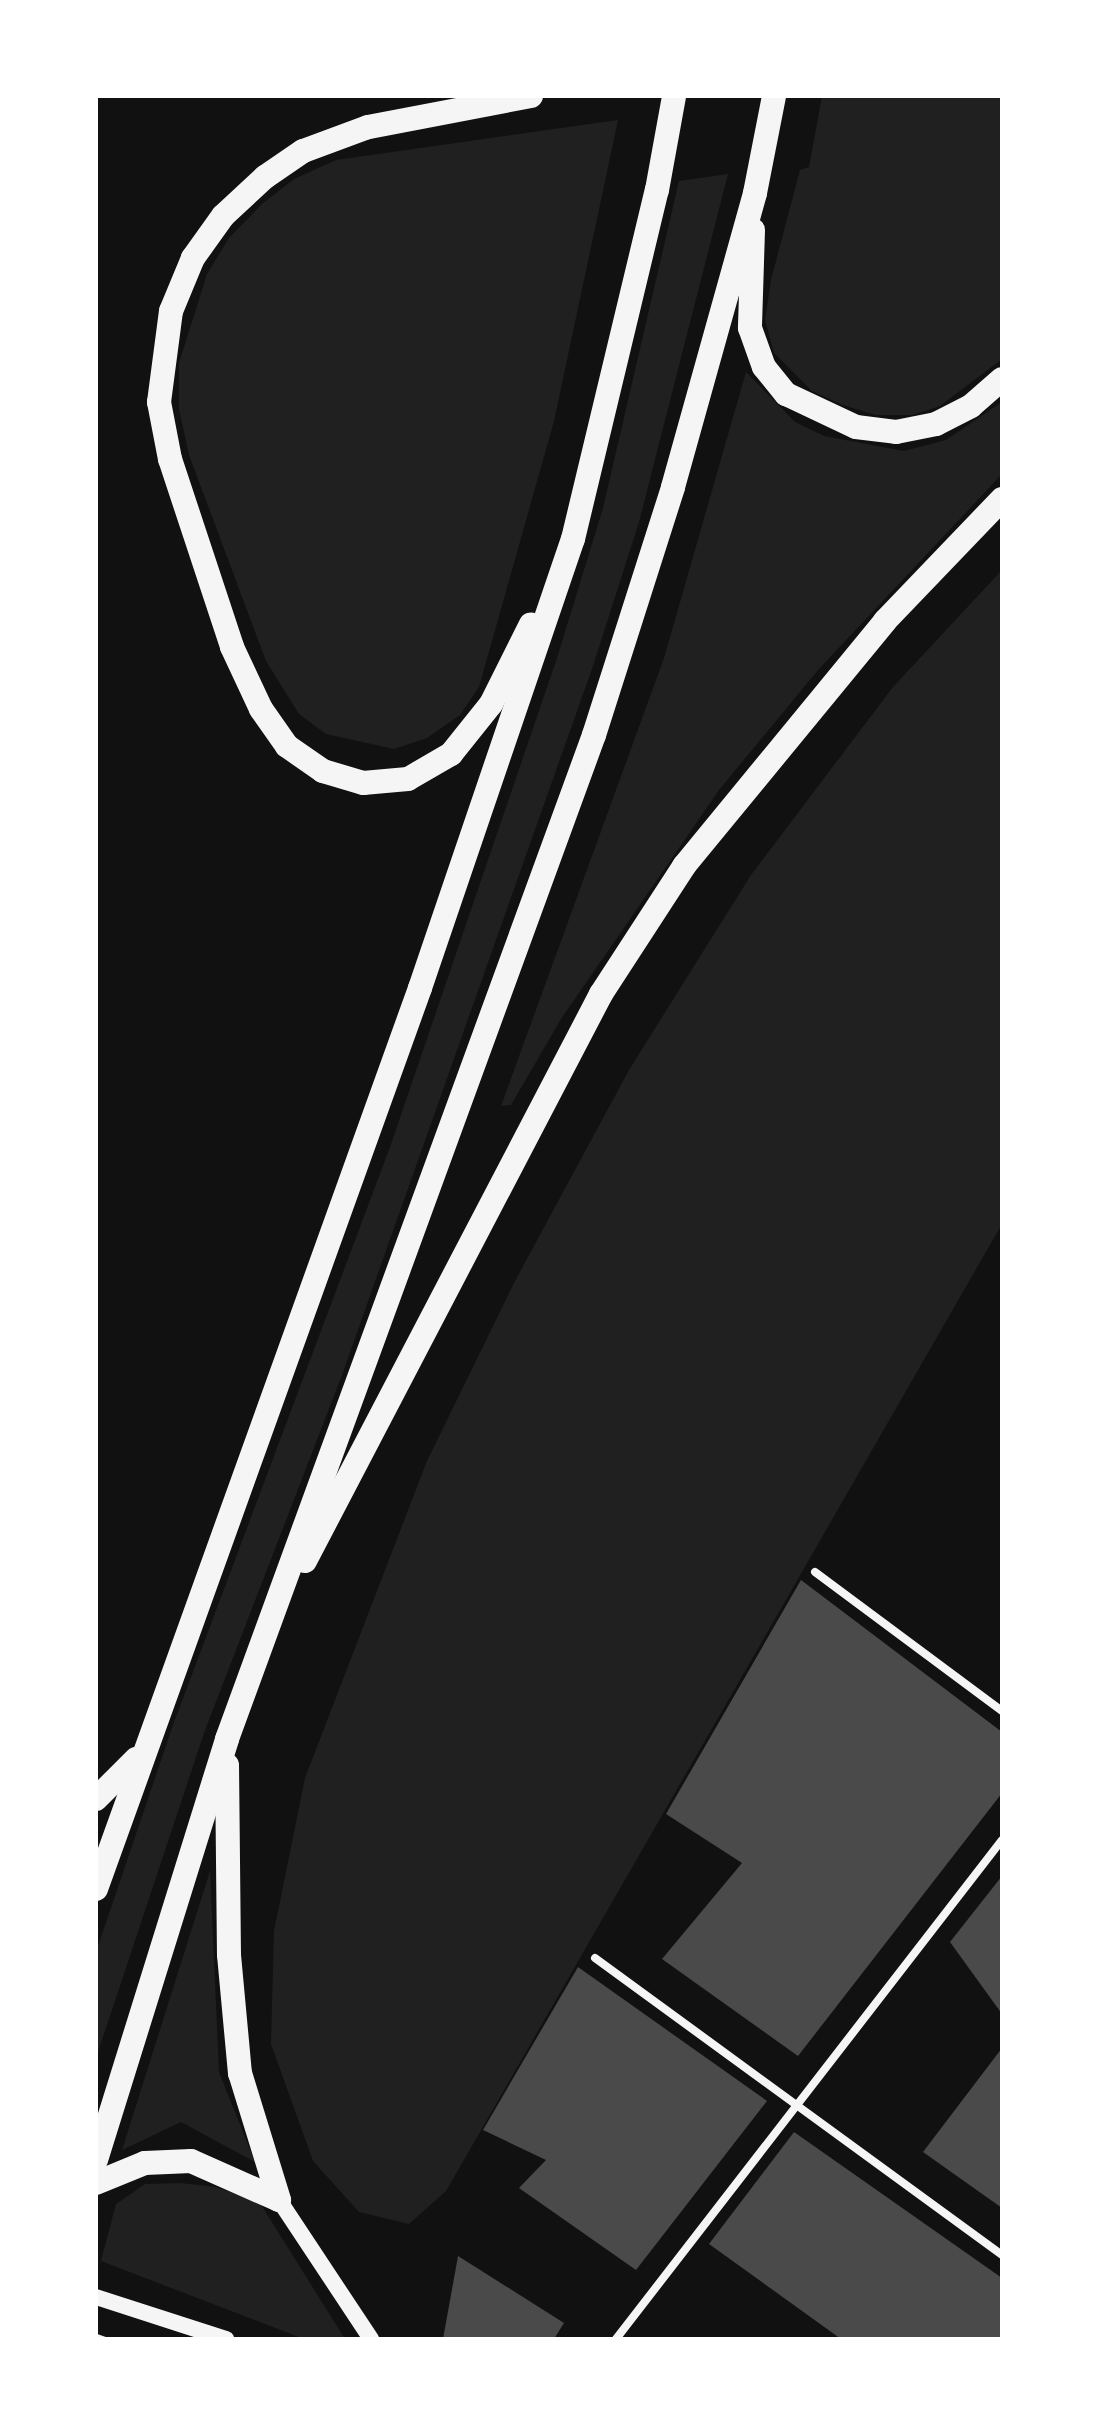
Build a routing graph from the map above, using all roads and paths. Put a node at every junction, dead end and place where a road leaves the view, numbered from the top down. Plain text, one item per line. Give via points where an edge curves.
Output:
1 (531, 96) edge
2 (674, 96) edge
3 (774, 96) edge
4 (755, 193) junction
5 (1002, 379) edge
6 (1002, 499) edge
7 (573, 539) junction
8 (815, 1572) dead end
9 (260, 1648) junction
10 (1002, 1711) edge
11 (227, 1739) junction
12 (141, 1754) junction
13 (96, 1799) edge
14 (1002, 1840) edge
15 (96, 1889) edge
16 (595, 1958) dead end
17 (796, 2107) junction
18 (96, 2160) edge
19 (96, 2183) edge
20 (279, 2200) junction
21 (1002, 2255) edge
22 (96, 2297) edge
23 (96, 2336) edge
24 (105, 2339) edge
25 (226, 2339) edge
26 (371, 2339) edge
27 (616, 2339) edge

1 - 7 highway via 368,127 303,151 265,177 223,216 193,258 171,311 159,402 170,459 238,660 261,709 287,746 323,771 363,783 408,779 451,754 491,704
2 - 7 highway via 657,190
3 - 4 highway
4 - 5 highway via 750,328 764,367 786,394 856,427 896,432 936,424 971,406
4 - 9 highway via 673,487 594,735
6 - 9 highway via 885,621 770,759 684,866 601,994
7 - 12 highway via 420,988
8 - 10 street
9 - 11 highway
11 - 18 highway
11 - 20 highway via 227,1892 240,2073
12 - 13 highway
12 - 15 highway
14 - 17 street
16 - 17 street
17 - 21 street
17 - 27 street
19 - 20 highway via 145,2163 191,2161
20 - 26 main road
22 - 25 main road
23 - 24 path

